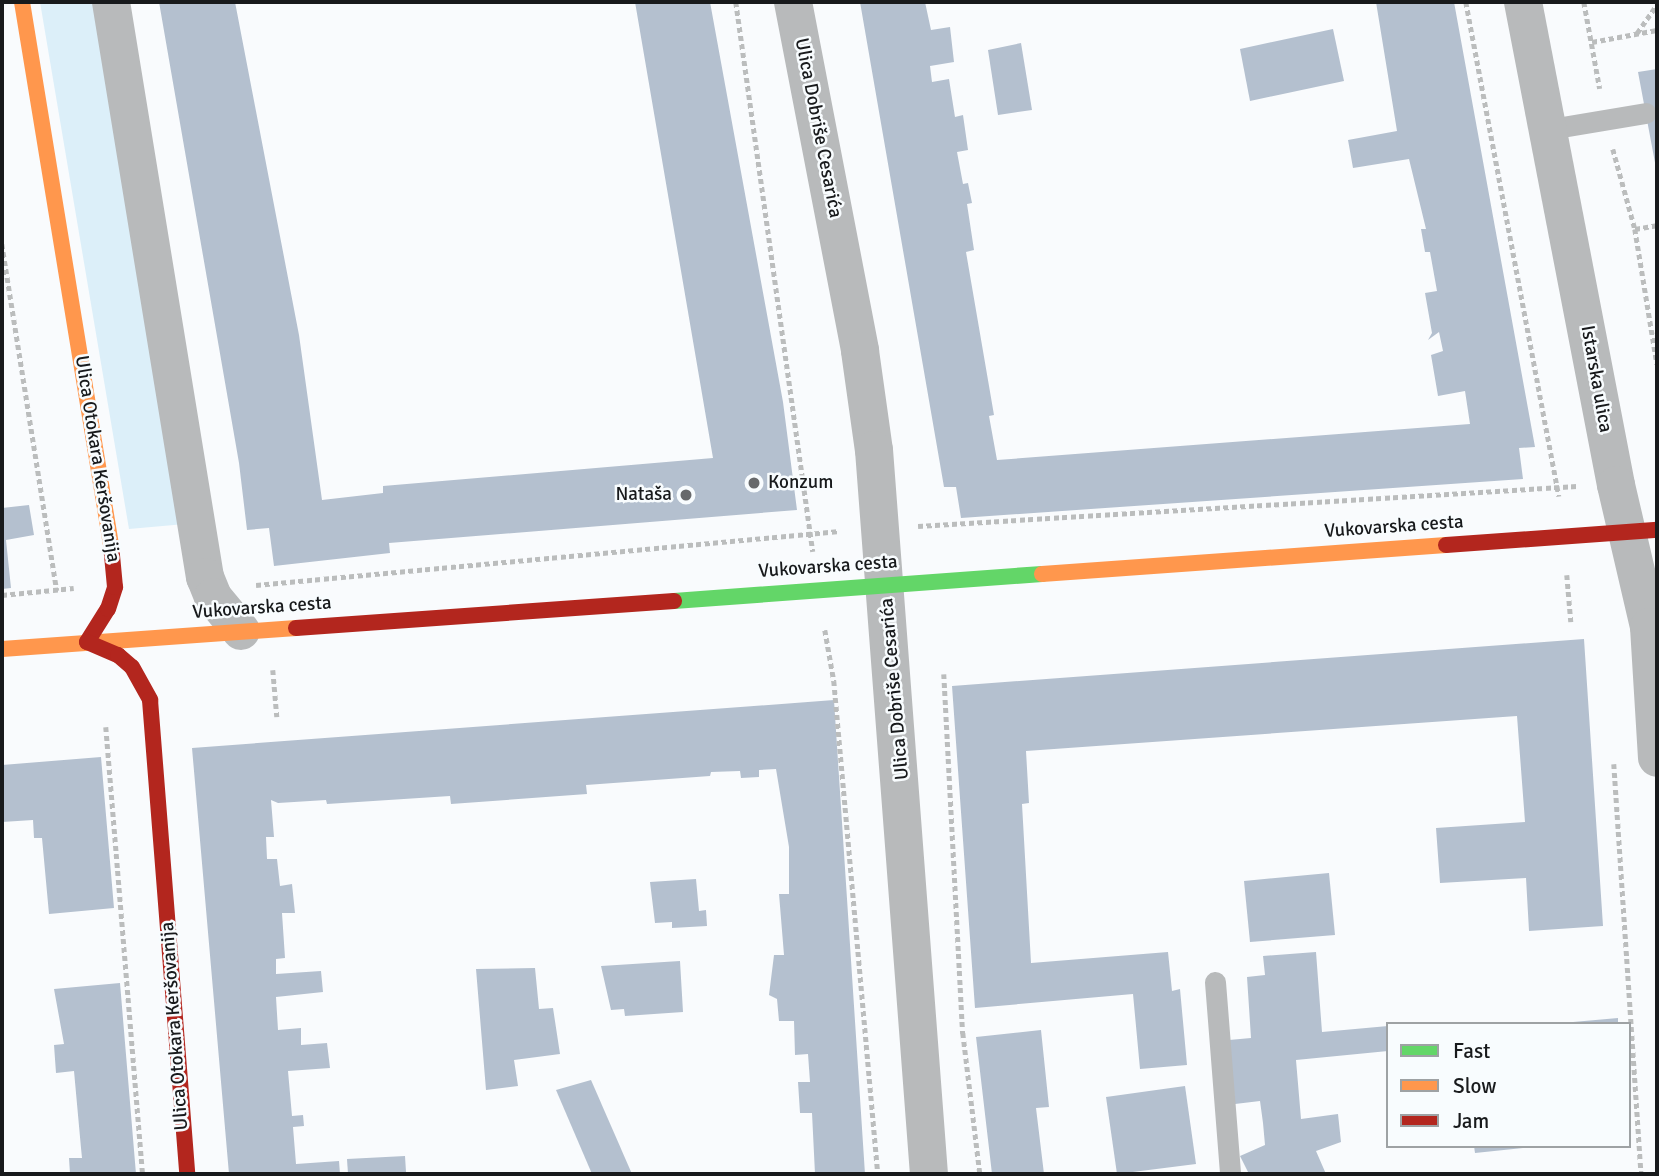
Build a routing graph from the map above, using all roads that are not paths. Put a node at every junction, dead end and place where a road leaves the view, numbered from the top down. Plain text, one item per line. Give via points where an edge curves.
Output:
1 (22, 2) edge
2 (111, 2) edge
3 (793, 2) edge
4 (1524, 2) edge
5 (1646, 113) dead end
6 (1550, 129) junction
7 (1643, 531) edge
8 (887, 584) junction
9 (241, 631) junction
10 (87, 642) junction
11 (2, 649) edge
12 (1657, 758) edge
13 (1215, 982) dead end
14 (1222, 1172) edge
15 (187, 1174) edge
16 (929, 1174) edge

1 - 10 main road, Ulica Otokara Keršovanija via 115,583 108,609
2 - 9 street via 205,577 213,597
3 - 8 street, Ulica Dobriše Cesarića via 860,351
4 - 6 street, Istarska ulica
5 - 6 lane
6 - 7 street, Istarska ulica via 1616,485
7 - 8 main road, Vukovarska cesta
7 - 12 street, Istarska ulica
8 - 9 main road, Vukovarska cesta
8 - 16 street, Ulica Dobriše Cesarića
9 - 10 main road, Vukovarska cesta
10 - 11 main road, Vukovarska cesta
10 - 15 main road, Ulica Otokara Keršovanija via 118,655 132,667 150,700
13 - 14 lane

